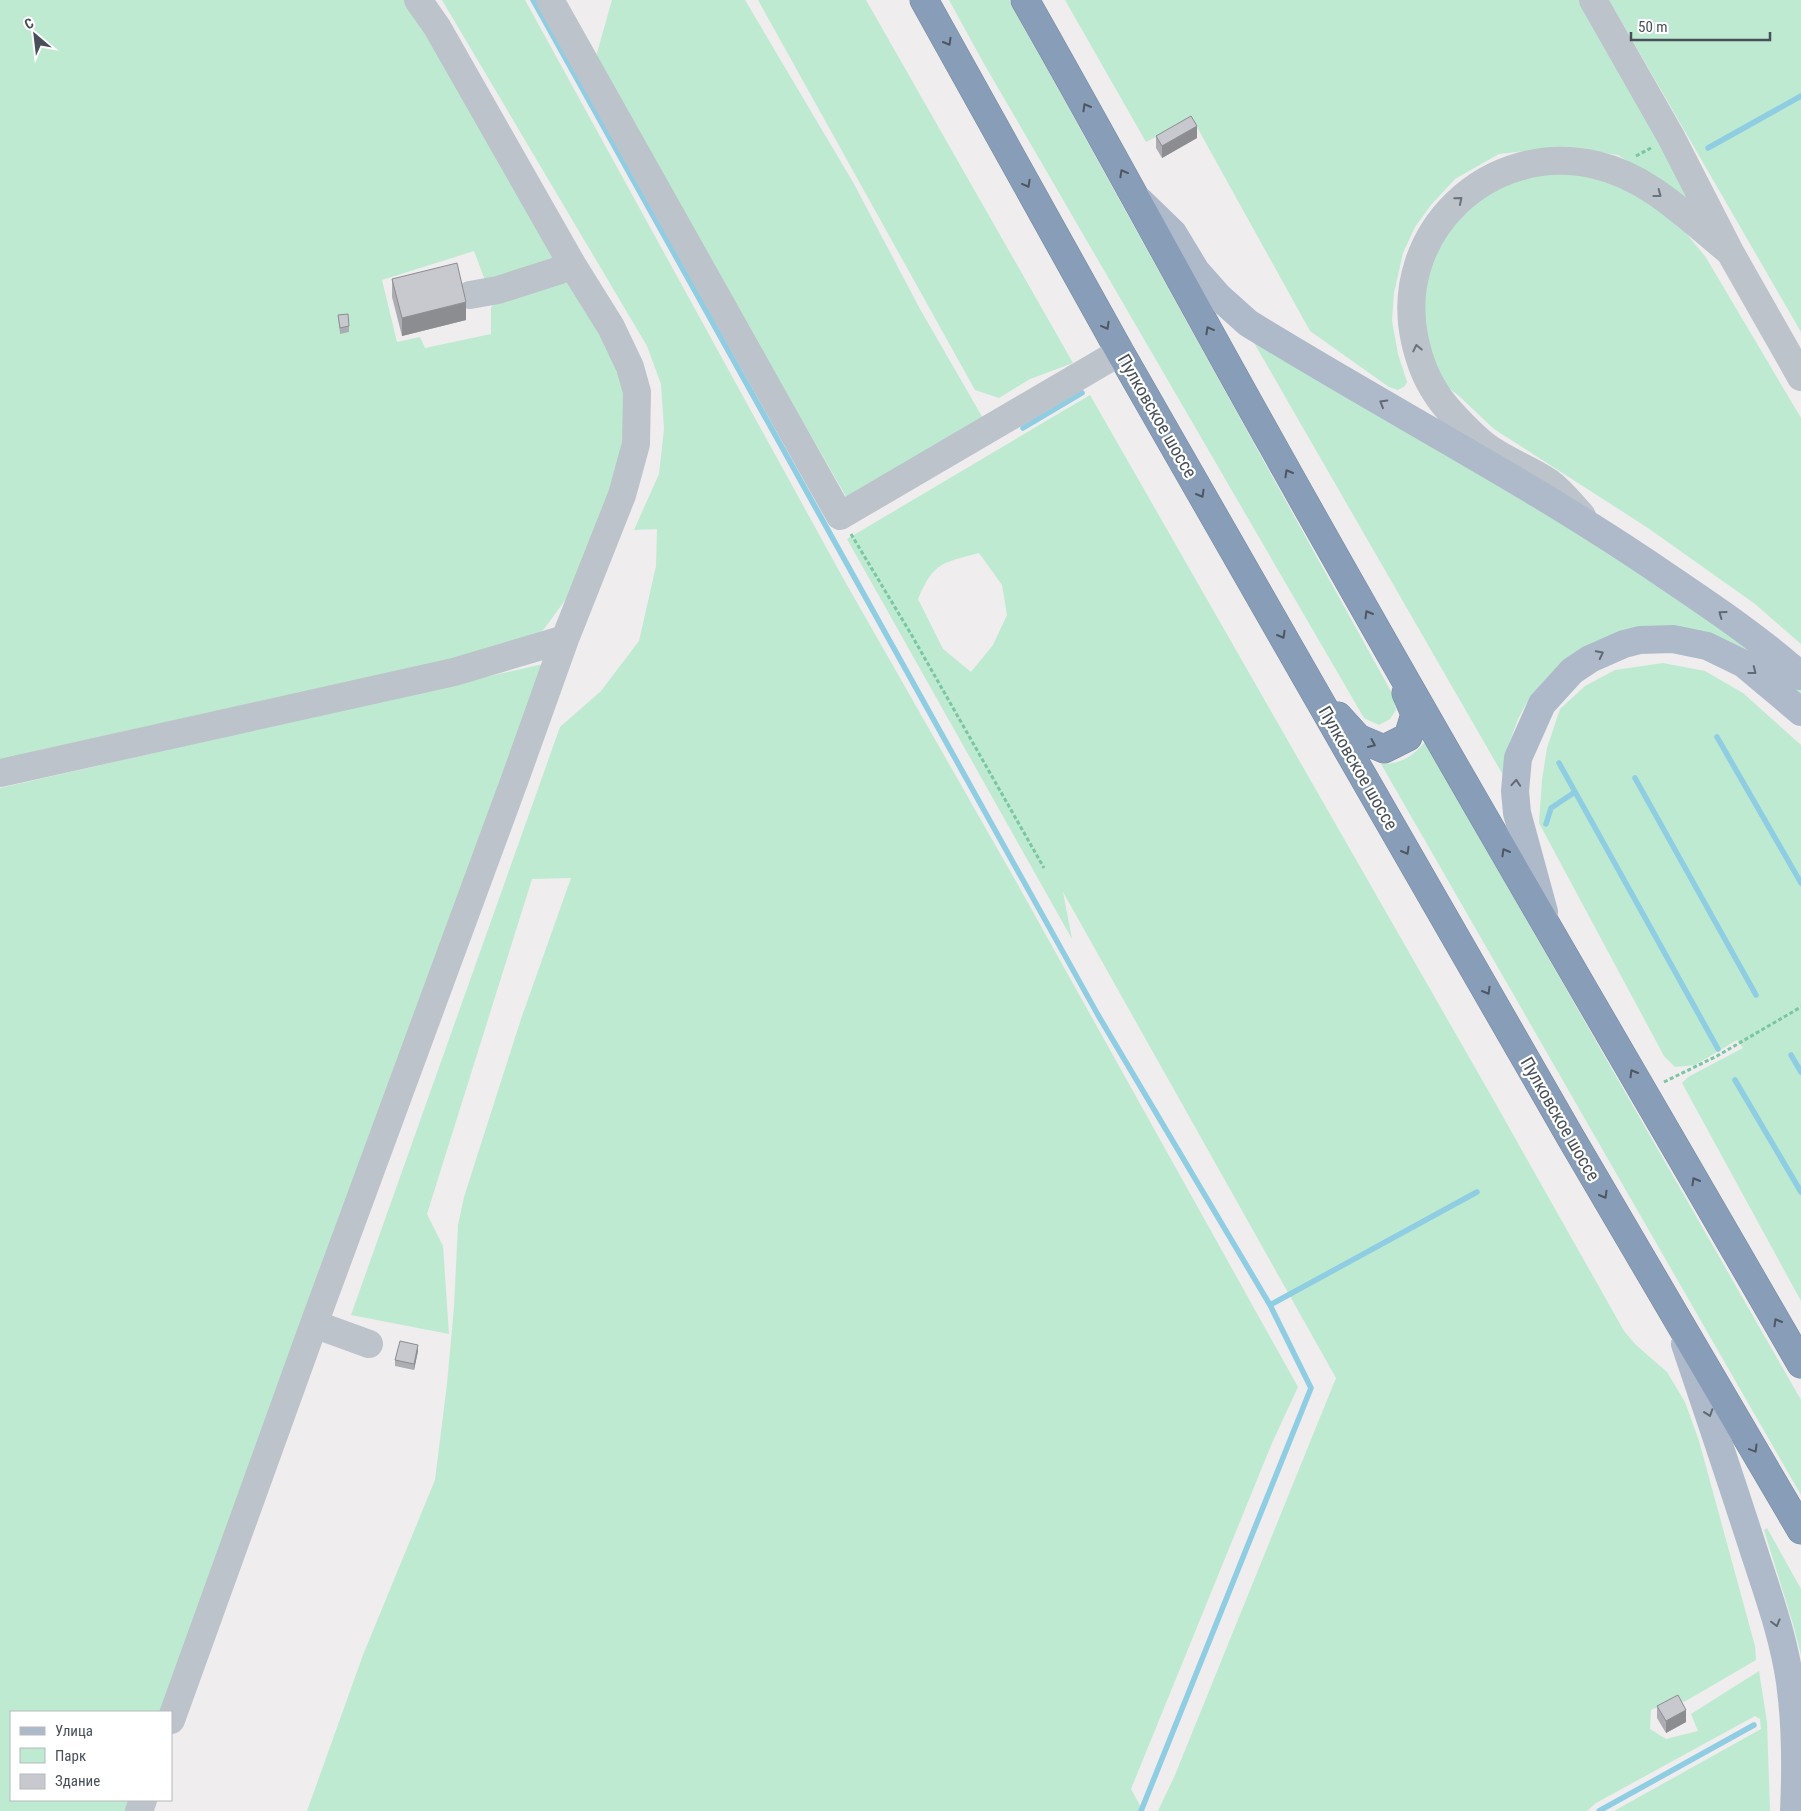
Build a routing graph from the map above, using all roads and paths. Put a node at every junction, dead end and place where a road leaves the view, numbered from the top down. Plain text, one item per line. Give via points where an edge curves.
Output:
1 (418, 0) edge
2 (550, 0) edge
3 (924, 0) edge
4 (1025, 0) edge
5 (1593, 0) edge
6 (1136, 197) junction
7 (1730, 252) junction
8 (573, 266) junction
9 (470, 295) dead end
10 (1120, 352) junction
11 (1801, 377) edge
12 (840, 516) junction
13 (1592, 526) junction
14 (565, 639) junction
15 (1392, 656) junction
16 (1801, 676) edge
17 (1312, 687) junction
18 (1801, 712) edge
19 (0, 773) edge
20 (1044, 868) dead end
21 (1547, 925) junction
22 (1801, 1007) edge
23 (1668, 1080) dead end
24 (1675, 1318) junction
25 (314, 1324) junction
26 (369, 1344) dead end
27 (1801, 1364) edge
28 (1801, 1530) edge
29 (172, 1717) edge
30 (1794, 1811) edge

1 - 8 street via 437,27
2 - 12 street
3 -> 10 highway, Пулковское шоссе
6 -> 4 highway
5 - 7 street via 1671,137
13 -> 6 main road via 1248,323 1219,297 1196,271 1173,233
15 -> 6 highway
7 - 11 street
13 -> 7 street via 1551,484 1483,443 1435,393 1420,362 1410,308 1417,271 1436,227 1453,205 1497,174 1521,165 1573,161 1616,170 1637,180
8 - 9 street via 498,290
8 - 14 street via 611,327 630,367 637,392 638,415 636,444 622,495
10 - 12 street
10 -> 17 highway, Пулковское шоссе
12 - 20 path via 916,642
16 -> 13 main road via 1720,612
14 - 19 street via 454,672
14 - 25 street
17 -> 15 highway via 1358,738 1384,749 1408,737 1415,714
21 -> 15 highway
17 -> 24 highway, Пулковское шоссе
21 -> 18 main road via 1517,814 1518,758 1542,704 1572,671 1624,644 1673,639 1707,646 1744,664
27 -> 21 highway
22 - 23 path via 1717,1056
24 -> 28 highway, Пулковское шоссе
24 -> 30 main road via 1777,1623 1790,1681 1796,1776
25 - 26 street
25 - 29 street

